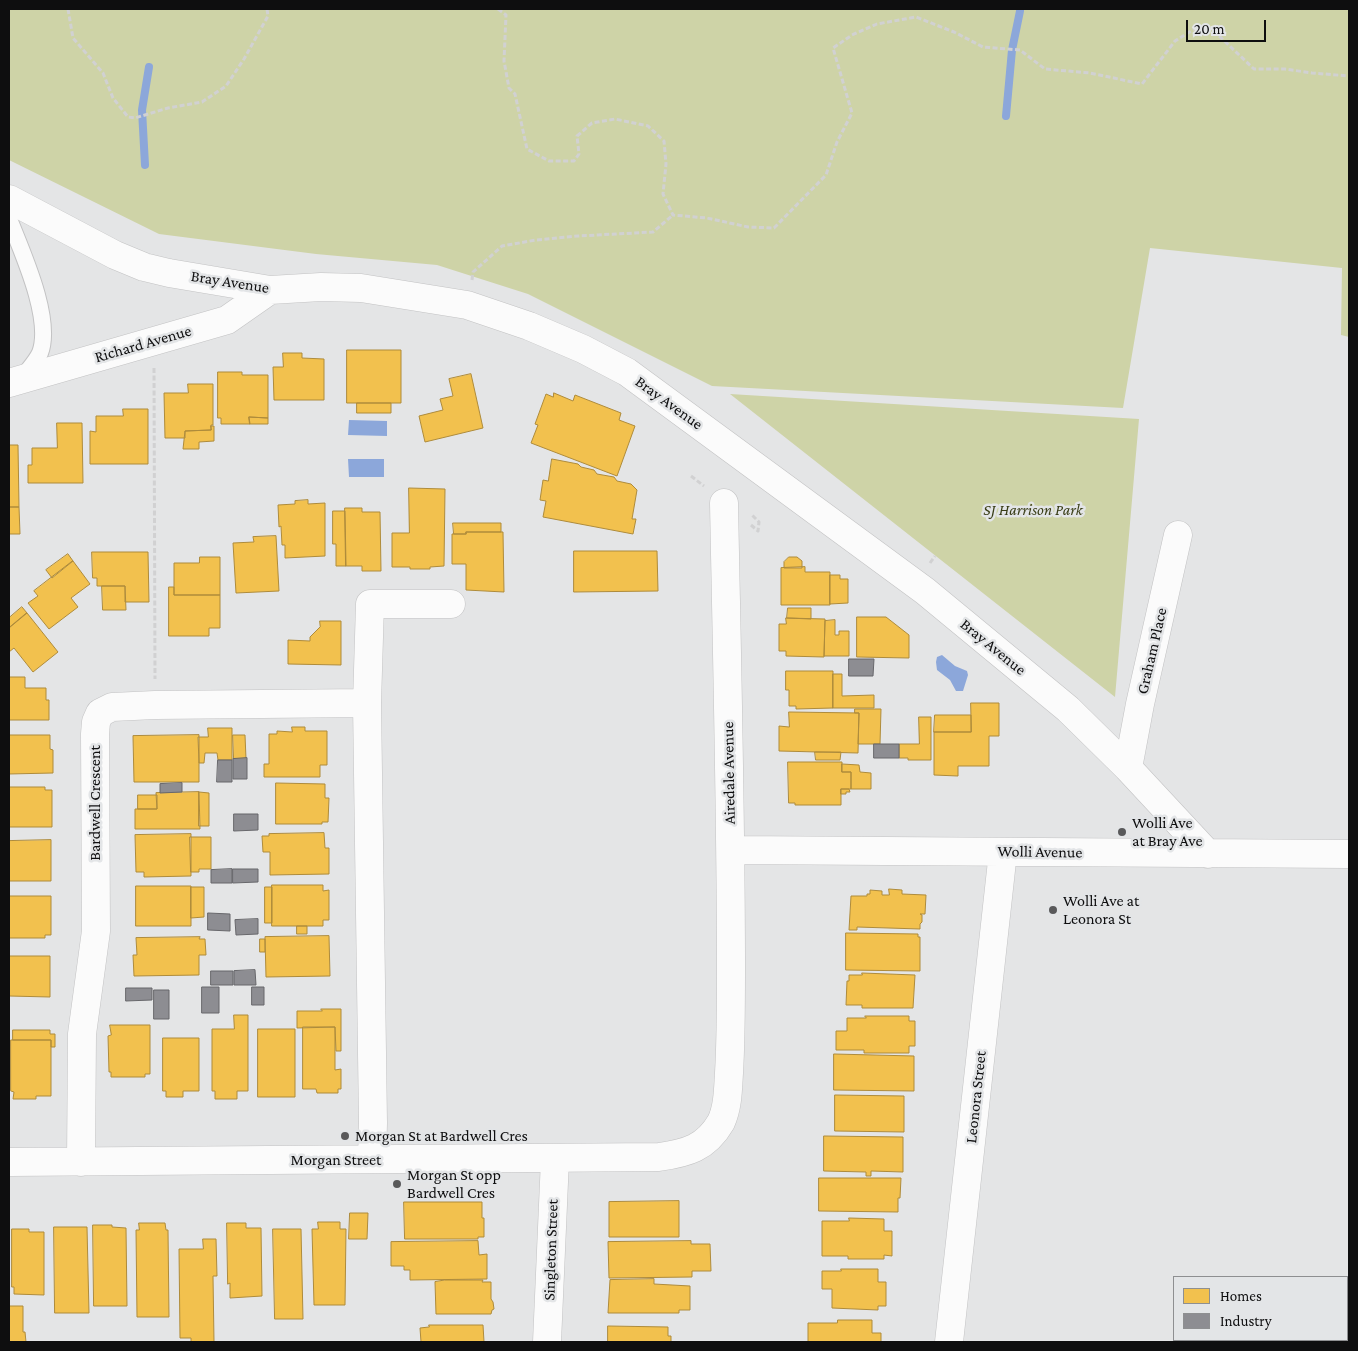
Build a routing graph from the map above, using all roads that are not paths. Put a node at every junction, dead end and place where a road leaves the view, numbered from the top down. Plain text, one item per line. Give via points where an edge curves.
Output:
1 (9, 198) edge
2 (9, 219) edge
3 (270, 290) junction
4 (15, 382) edge
5 (724, 503) dead end
6 (1178, 535) dead end
7 (450, 604) dead end
8 (367, 703) junction
9 (1128, 768) junction
10 (731, 850) junction
11 (1003, 852) junction
12 (1208, 854) junction
13 (1349, 854) edge
14 (731, 1043) joint
15 (372, 1159) junction
16 (554, 1159) junction
17 (9, 1162) edge
18 (81, 1162) junction
19 (547, 1342) edge
20 (949, 1342) edge

1 - 3 street, Bray Avenue via 144,267
2 - 4 lane via 34,282 42,324 40,354
3 - 4 street, Richard Avenue via 227,320
3 - 9 street, Bray Avenue via 361,288 468,305 565,341 626,372 925,591 1068,709
5 - 10 street, Airedale Avenue
6 - 9 street, Graham Place
7 - 8 street via 370,604
8 - 15 street
8 - 18 street, Bardwell Crescent via 155,705 112,707 100,713 96,722 96,931 82,1034
9 - 12 street, Bray Avenue
10 - 11 street, Wolli Avenue
10 - 14 street, Airedale Avenue
11 - 12 street, Wolli Avenue
11 - 20 street, Leonora Street
12 - 13 street, Wolli Avenue
14 - 16 street, Morgan Street via 727,1102 722,1120 698,1147 682,1154 659,1157
15 - 16 street, Morgan Street
15 - 18 street, Morgan Street
16 - 19 street, Singleton Street
17 - 18 street, Morgan Street

